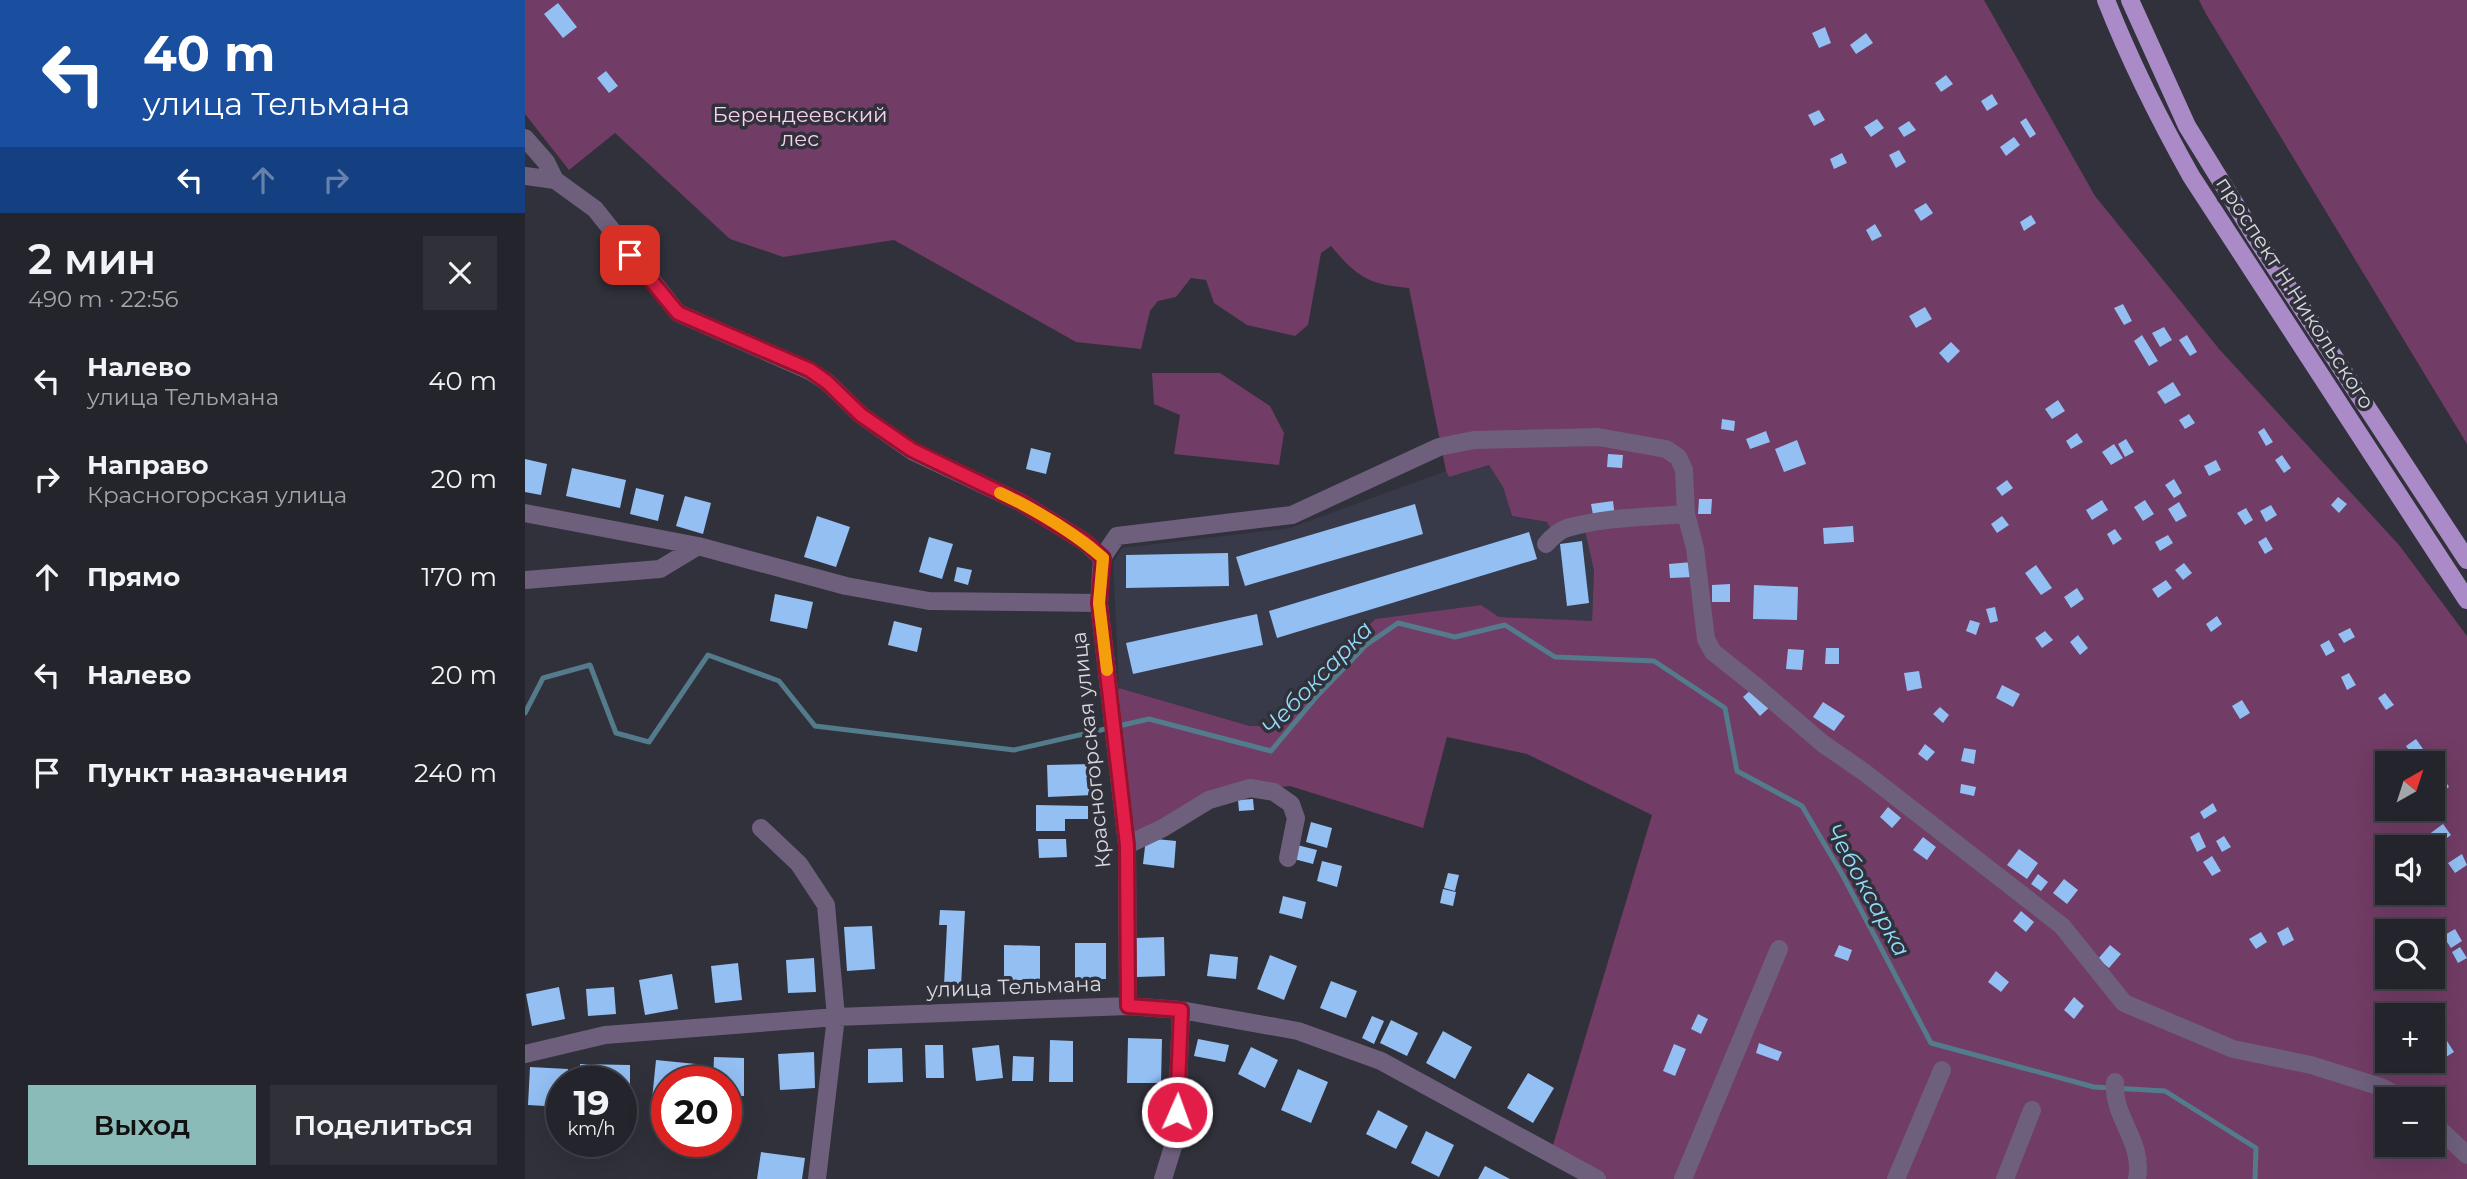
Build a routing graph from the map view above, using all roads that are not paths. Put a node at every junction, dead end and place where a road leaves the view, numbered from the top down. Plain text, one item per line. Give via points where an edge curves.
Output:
1 (2106, 0) edge
2 (2130, 0) edge
3 (525, 138) edge
4 (525, 176) edge
5 (555, 180) junction
6 (525, 513) edge
7 (1686, 514) junction
8 (1546, 544) dead end
9 (698, 547) junction
10 (1103, 558) junction
11 (2467, 560) edge
12 (525, 580) edge
13 (2467, 600) edge
14 (1099, 603) junction
15 (761, 828) dead end
16 (1127, 845) junction
17 (1288, 858) dead end
18 (1779, 949) dead end
19 (1128, 1006) junction
20 (1181, 1010) junction
21 (836, 1017) junction
22 (525, 1054) edge
23 (1942, 1070) dead end
24 (2381, 1087) edge
25 (2114, 1089) dead end
26 (2032, 1110) dead end
27 (2445, 1134) edge
28 (2467, 1155) edge
29 (817, 1179) edge
30 (1163, 1179) edge
31 (1597, 1179) edge
32 (1683, 1179) edge
33 (1896, 1179) edge
34 (2005, 1179) edge
35 (2137, 1179) edge

1 - 13 main road, проспект Н.Никольского via 2153,106 2191,176
2 - 11 main road, проспект Н.Никольского via 2187,126
3 - 5 street
4 - 5 street
5 - 10 street via 595,209 678,313 810,370 861,415 912,450 1022,503
6 - 9 street, Красногорская улица
7 - 8 street via 1566,528
7 - 10 street via 1684,470 1678,457 1665,449 1598,437 1473,440 1439,447 1292,515 1117,536
7 - 24 street via 1695,548 1706,639 1713,652 1822,743 2062,926 2124,1003 2233,1049 2311,1065
9 - 12 street via 660,569
9 - 14 street, Красногорская улица via 846,586 929,601
10 - 14 street
14 - 16 street, Красногорская улица
15 - 21 street via 799,864 826,905
16 - 17 street via 1209,800 1249,788 1274,792 1291,804 1296,818
16 - 19 street, Красногорская улица
18 - 32 street
19 - 20 street, улица Тельмана
19 - 21 street, улица Тельмана
20 - 30 street via 1175,1137
20 - 31 street, улица Тельмана via 1298,1031 1381,1061
21 - 22 street, улица Тельмана via 605,1035
21 - 29 street
23 - 33 street
25 - 35 street via 2136,1148
26 - 34 street
27 - 28 street

